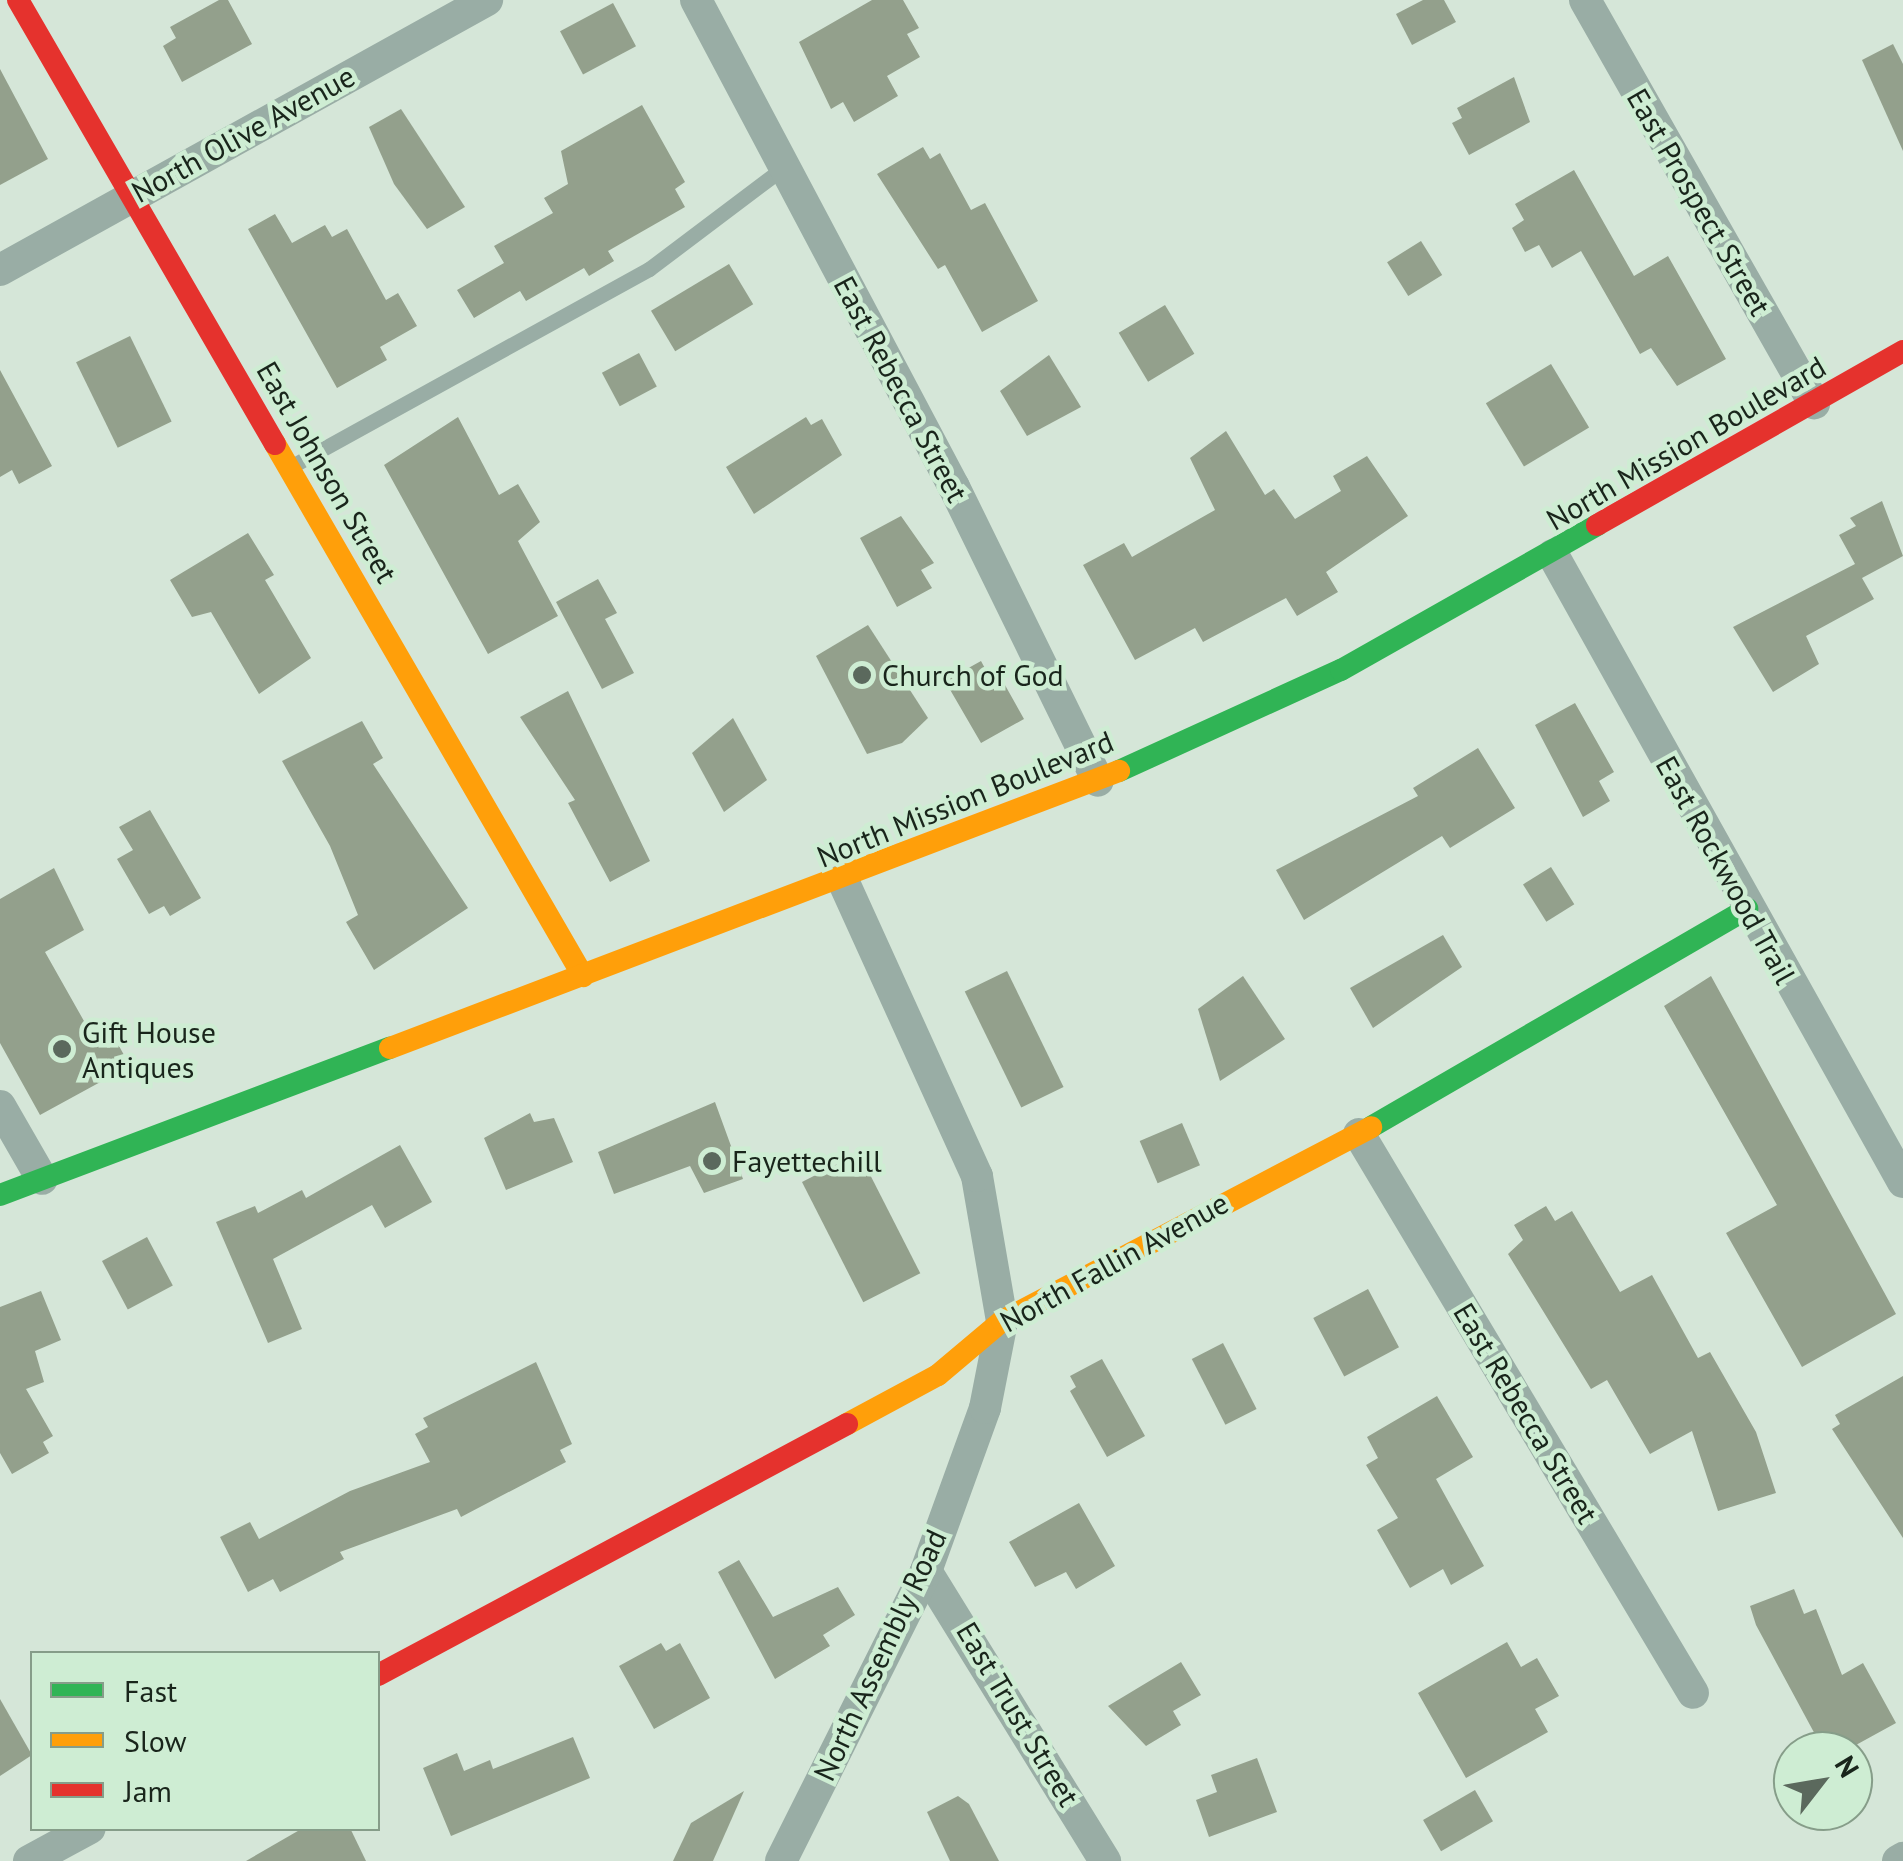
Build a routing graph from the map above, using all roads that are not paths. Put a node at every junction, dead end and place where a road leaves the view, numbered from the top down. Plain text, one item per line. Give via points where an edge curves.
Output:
1 (18, 0) edge
2 (487, 0) edge
3 (696, 0) edge
4 (1586, 1) edge
5 (783, 168) junction
6 (131, 196) junction
7 (0, 270) edge
8 (1903, 351) edge
9 (1814, 403) junction
10 (290, 466) junction
11 (1553, 555) junction
12 (1098, 781) junction
13 (844, 880) junction
14 (1746, 909) junction
15 (583, 976) junction
16 (0, 1106) edge
17 (1360, 1134) junction
18 (42, 1178) junction
19 (1903, 1182) edge
20 (0, 1195) edge
21 (1002, 1321) junction
22 (926, 1571) junction
23 (380, 1674) edge
24 (1693, 1693) dead end
25 (84, 1831) edge
26 (29, 1861) edge
27 (781, 1861) edge
28 (1105, 1861) edge

1 - 6 street, East Johnson Street
2 - 6 street, North Olive Avenue
3 - 5 street, East Rebecca Street
4 - 9 street, East Prospect Street
5 - 10 lane via 648,269
5 - 12 street, East Rebecca Street via 954,488
6 - 7 street, North Olive Avenue
6 - 10 street, East Johnson Street
8 - 9 street, North Mission Boulevard
9 - 11 street, North Mission Boulevard
10 - 15 street, East Johnson Street
11 - 12 street, North Mission Boulevard via 1340,670
11 - 14 street, East Rockwood Trail
12 - 13 street, North Mission Boulevard
13 - 15 street, North Mission Boulevard
13 - 21 street, North Assembly Road via 977,1176
14 - 17 street, North Fallin Avenue
14 - 19 street, East Rockwood Trail
15 - 18 street, North Mission Boulevard
16 - 18 street
17 - 21 street, North Fallin Avenue
17 - 24 street, East Rebecca Street
18 - 20 street, North Mission Boulevard
21 - 22 street, North Assembly Road via 984,1408
21 - 23 street, North Fallin Avenue via 938,1375
22 - 27 street, North Assembly Road
22 - 28 street, East Trust Street
25 - 26 street

